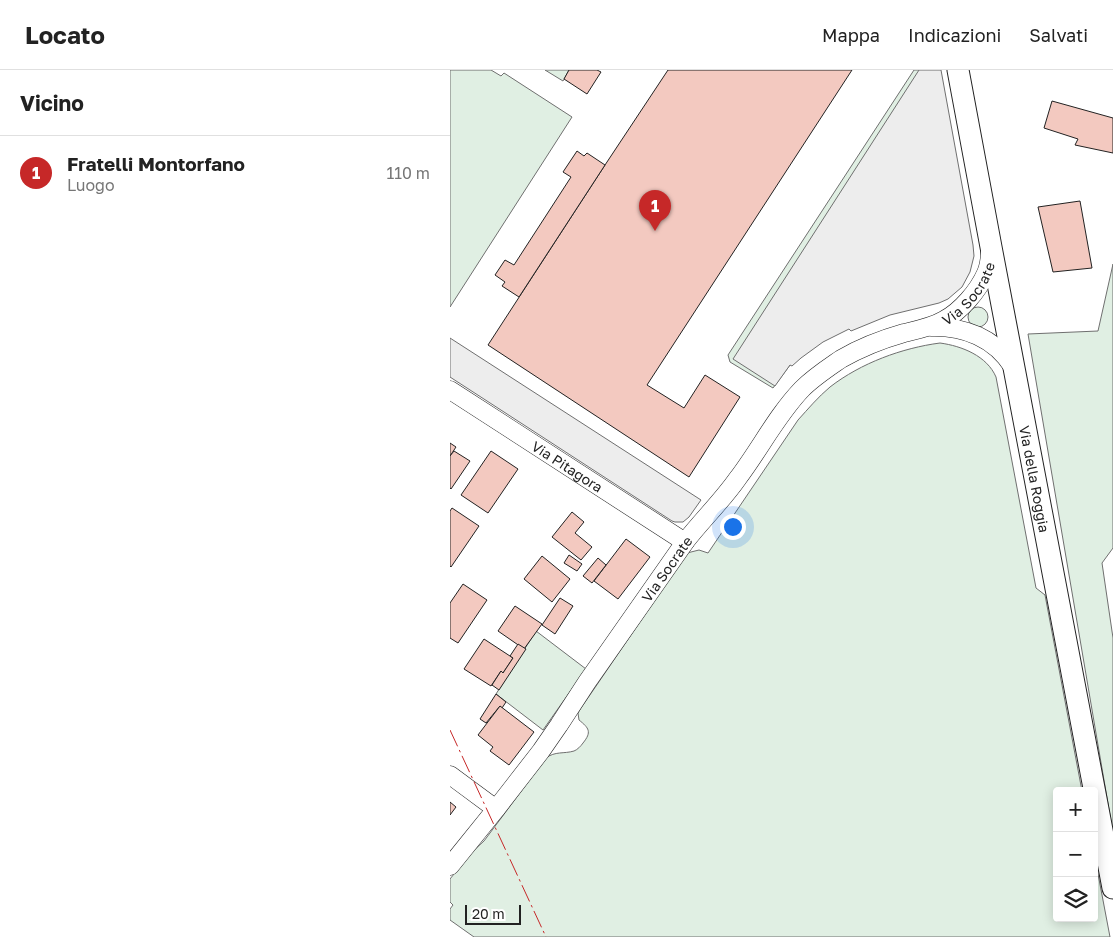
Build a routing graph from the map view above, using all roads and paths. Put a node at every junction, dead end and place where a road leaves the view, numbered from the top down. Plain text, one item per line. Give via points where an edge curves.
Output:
1 (958, 70) edge
2 (991, 247) junction
3 (968, 300) junction
4 (1004, 315) junction
5 (928, 327) junction
6 (985, 339) junction
7 (1014, 367) junction
8 (450, 390) edge
9 (685, 542) junction
10 (450, 775) edge
11 (496, 809) junction
12 (450, 866) edge
13 (1113, 888) edge

1 - 2 street, Via della Roggia
2 - 3 street, Via Socrate via 986,273
2 - 4 street, Via della Roggia
3 - 4 street via 986,292 999,300
3 - 5 street, Via Socrate via 944,321
4 - 6 street via 1000,338
4 - 7 street, Via della Roggia
5 - 6 street, Via Socrate via 944,326
5 - 9 street, Via Socrate via 861,349 814,378 793,400 738,478
6 - 7 street, Via Socrate via 998,348
7 - 13 street, Via della Roggia
8 - 9 street, Via Pitagora
9 - 11 street, Via Socrate via 559,725
10 - 11 street
11 - 12 street, Via Socrate

